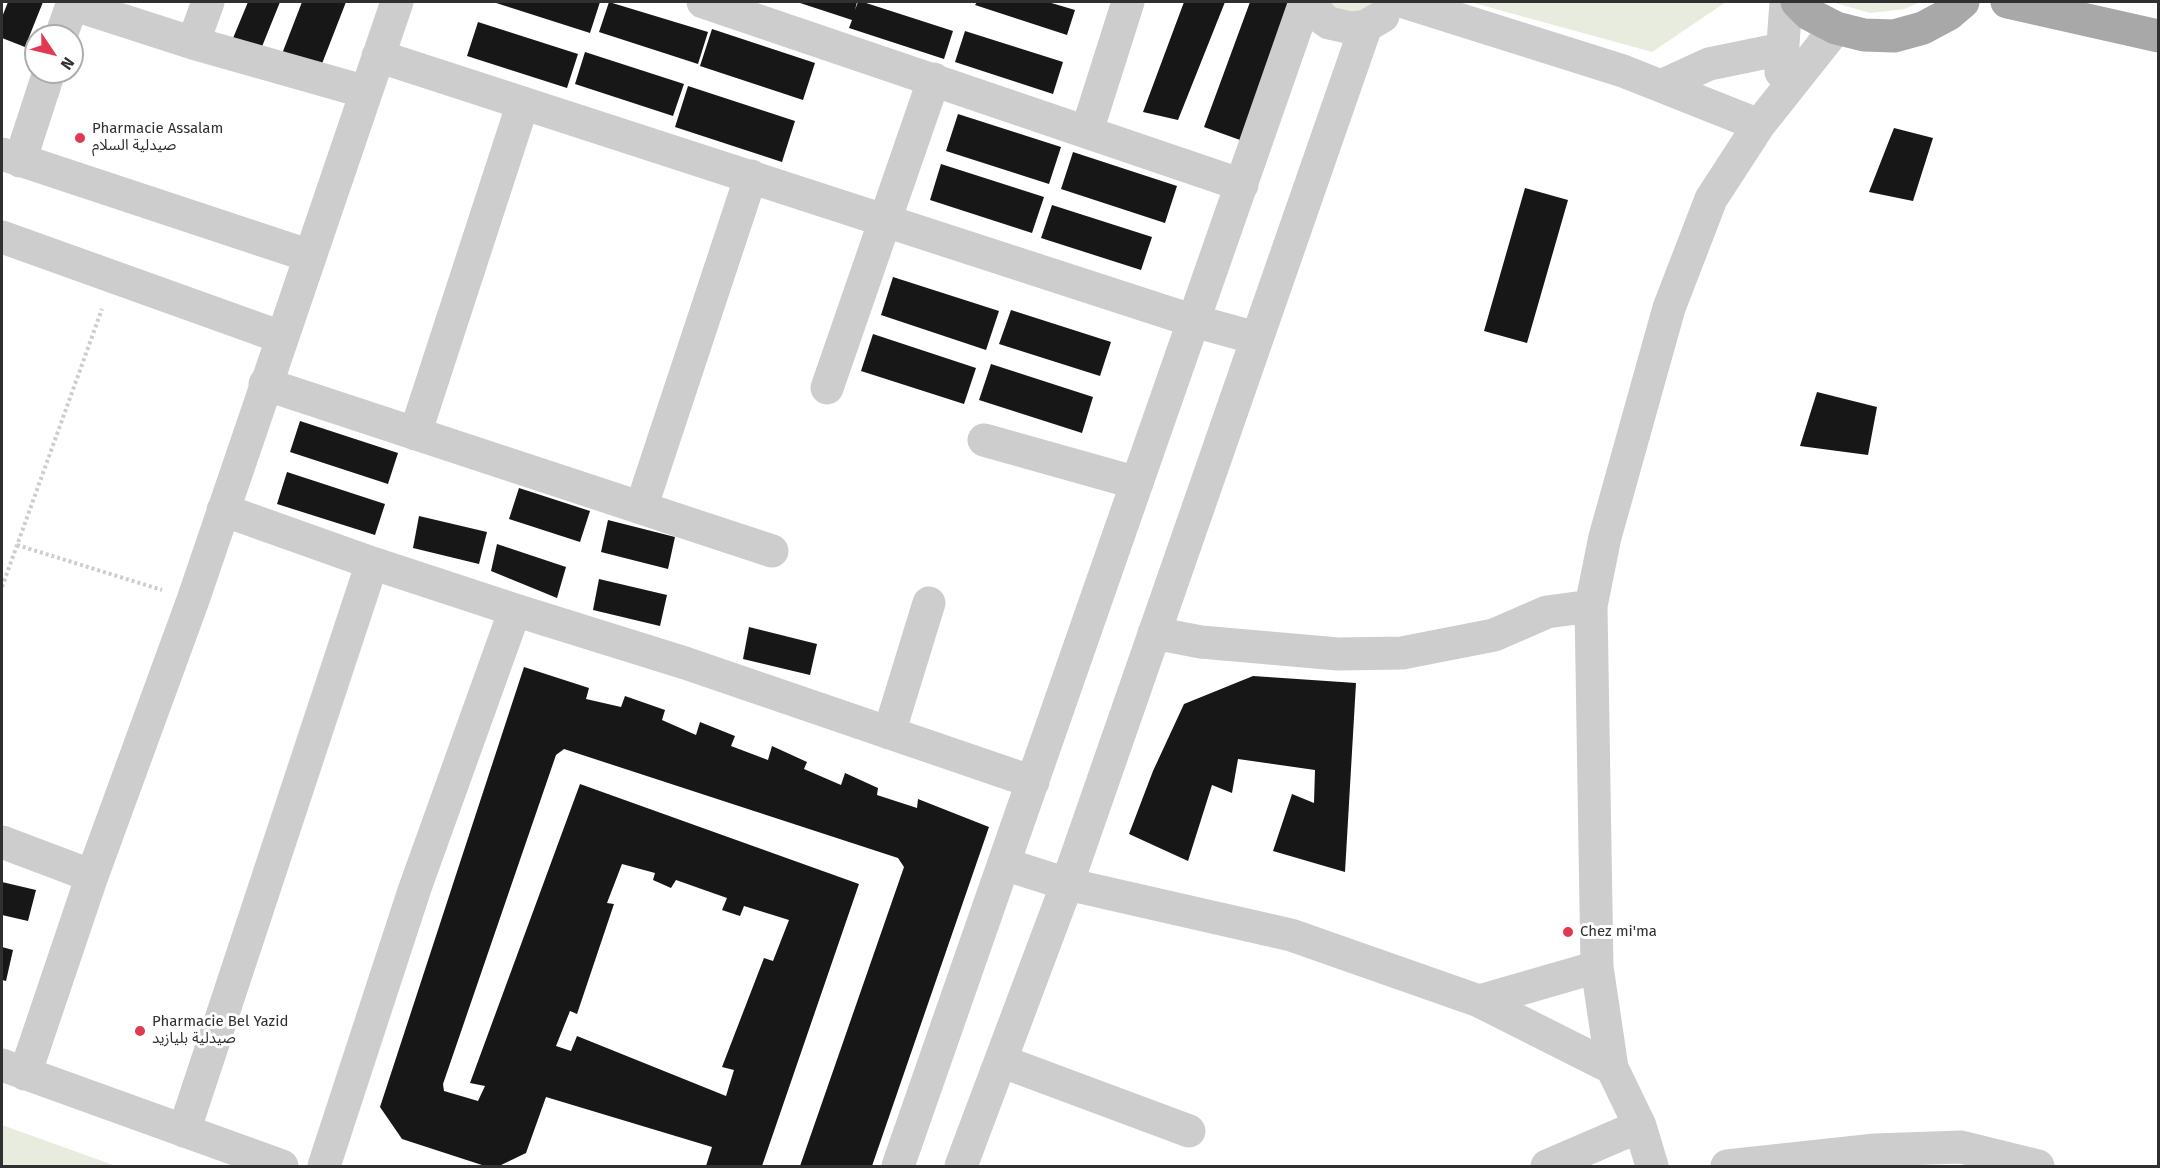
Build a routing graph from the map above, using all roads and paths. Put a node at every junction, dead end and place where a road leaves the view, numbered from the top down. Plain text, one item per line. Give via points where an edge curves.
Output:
1 (208, 2) edge
2 (397, 2) edge
3 (703, 2) edge
4 (1128, 2) edge
5 (1305, 2) edge
6 (1310, 2) edge
7 (1393, 2) edge
8 (1404, 2) edge
9 (1785, 2) edge
10 (1797, 2) edge
11 (1963, 2) edge
12 (2007, 2) edge
13 (72, 3) edge
14 (65, 24) edge
15 (1366, 26) junction
16 (1836, 28) junction
17 (2158, 36) edge
18 (194, 42) junction
19 (1782, 49) junction
20 (378, 56) junction
21 (934, 79) junction
22 (44, 84) edge
23 (1661, 86) junction
24 (366, 92) junction
25 (523, 103) junction
26 (1769, 113) junction
27 (1087, 131) junction
28 (11, 157) edge
29 (751, 177) junction
30 (1242, 184) junction
31 (885, 220) junction
32 (2, 237) edge
33 (310, 256) junction
34 (114, 277) junction
35 (1194, 321) junction
36 (281, 338) junction
37 (1256, 338) junction
38 (265, 384) junction
39 (827, 388) dead end
40 (415, 434) junction
41 (984, 440) dead end
42 (1137, 483) junction
43 (641, 508) junction
44 (223, 510) junction
45 (16, 545) junction
46 (772, 551) dead end
47 (372, 563) junction
48 (2, 587) edge
49 (194, 600) junction
50 (929, 603) dead end
51 (1591, 606) junction
52 (515, 610) junction
53 (1154, 633) junction
54 (889, 733) junction
55 (1032, 782) junction
56 (2, 842) edge
57 (1004, 864) junction
58 (93, 876) junction
59 (1067, 884) junction
60 (1597, 967) junction
61 (1479, 1001) junction
62 (1001, 1061) junction
63 (1612, 1068) junction
64 (13, 1069) edge
65 (1640, 1126) junction
66 (184, 1131) junction
67 (1189, 1131) dead end
68 (282, 1167) edge
69 (324, 1167) edge
70 (898, 1167) edge
71 (961, 1167) edge
72 (1547, 1167) edge
73 (1652, 1167) edge
74 (1727, 1167) edge
75 (2038, 1167) edge

1 - 18 street
2 - 20 street
3 - 21 street
4 - 27 street
5 - 30 street
6 - 15 street via 1329,23 1351,28
7 - 15 street via 1383,16
8 - 23 street
9 - 19 street
10 - 16 main road via 1809,14
11 - 16 main road via 1923,28 1894,36 1864,35
12 - 17 main road
13 - 14 street
13 - 18 street
15 - 37 street
16 - 26 street
18 - 24 street
19 - 23 street via 1709,64
19 - 26 street
20 - 24 street
20 - 25 street
21 - 27 street
21 - 31 street
22 - 28 street
23 - 26 street
24 - 33 street
25 - 29 street
25 - 40 street
26 - 51 street via 1711,199 1669,308 1605,537
27 - 30 street
28 - 33 street
29 - 31 street
29 - 43 street
30 - 35 street
31 - 35 street
31 - 39 street
32 - 34 street
33 - 36 street
34 - 36 street
34 - 45 path
35 - 37 street
35 - 42 street
36 - 38 street
37 - 53 street
38 - 40 street
38 - 44 street
40 - 43 street
41 - 42 street
42 - 55 street
43 - 46 street
44 - 47 street
44 - 49 street
45 - 48 path
45 - 49 path
47 - 52 street
47 - 66 street
49 - 58 street
50 - 54 street
51 - 53 street via 1546,612 1494,635 1402,653 1338,654 1201,642
51 - 60 street
52 - 54 street
52 - 69 street via 415,888
53 - 59 street
54 - 55 street
55 - 57 street
56 - 58 street
57 - 59 street
57 - 70 street
58 - 64 street
59 - 61 street via 1291,935
59 - 62 street
60 - 61 street
60 - 63 street
61 - 63 street
62 - 67 street
62 - 71 street
63 - 65 street
64 - 66 street
65 - 72 street
65 - 73 street
66 - 68 street
74 - 75 street via 1875,1150 1961,1147

